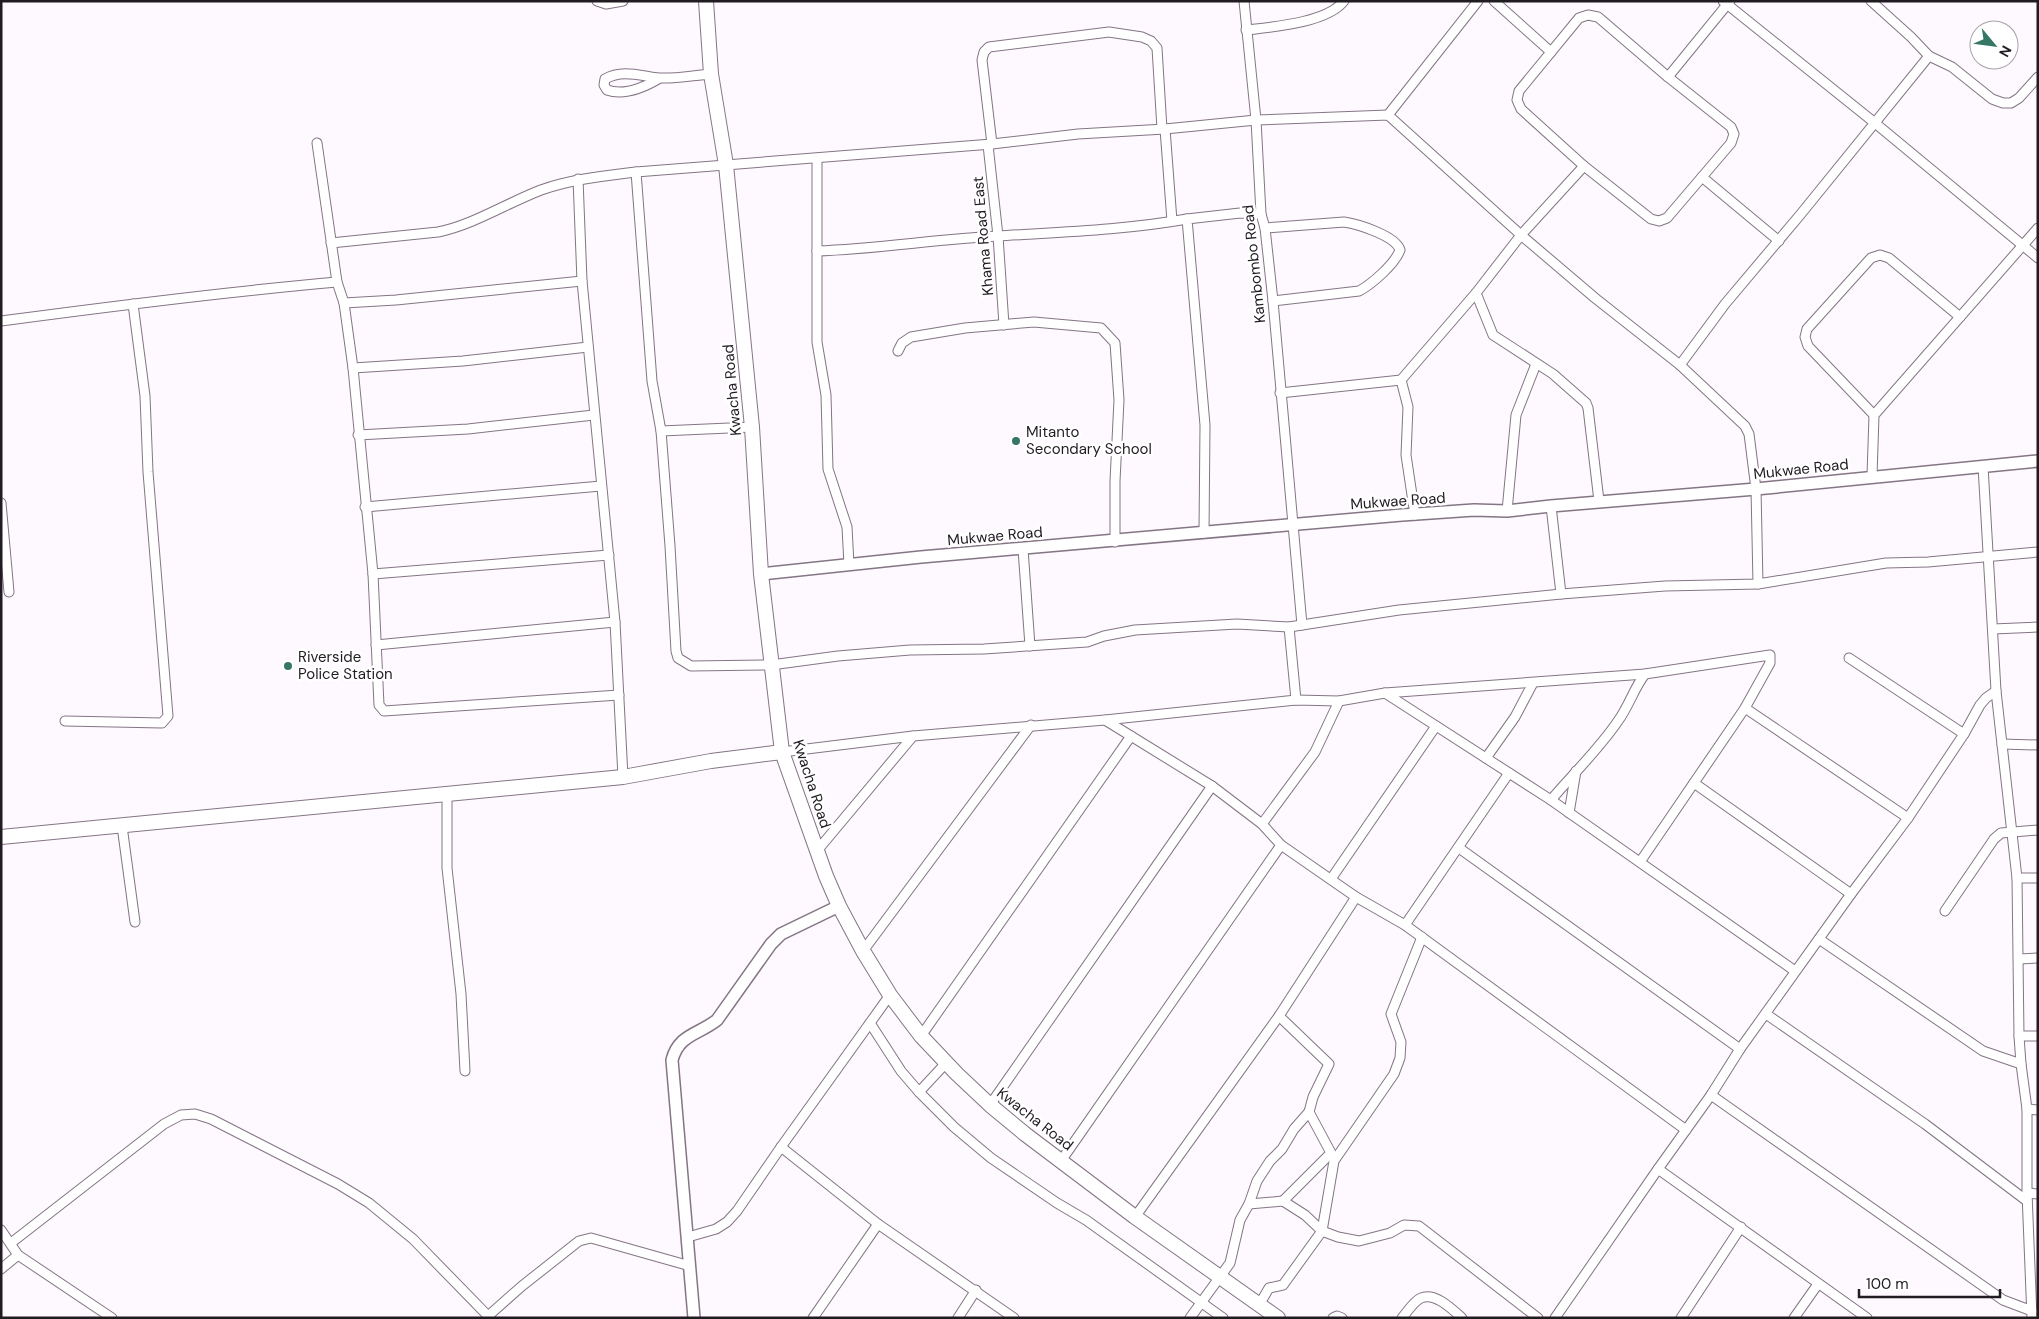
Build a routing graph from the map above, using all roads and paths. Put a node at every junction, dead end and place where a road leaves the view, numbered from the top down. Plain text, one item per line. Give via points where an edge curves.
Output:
1 (597, 1) edge
2 (623, 1) edge
3 (706, 1) edge
4 (1244, 1) edge
5 (1344, 1) edge
6 (1478, 1) edge
7 (1494, 1) edge
8 (1871, 1) edge
9 (1727, 2) edge
10 (1246, 30) junction
11 (1551, 52) junction
12 (1929, 56) junction
13 (711, 74) junction
14 (1668, 77) junction
15 (2038, 77) edge
16 (660, 78) junction
17 (1388, 115) junction
18 (1256, 120) junction
19 (1875, 123) junction
20 (1163, 129) junction
21 (318, 143) dead end
22 (990, 145) junction
23 (817, 159) junction
24 (726, 165) junction
25 (1584, 166) junction
26 (636, 172) junction
27 (1702, 177) junction
28 (578, 179) junction
29 (1262, 214) junction
30 (1187, 219) junction
31 (1172, 221) junction
32 (1265, 228) junction
33 (2038, 228) edge
34 (1521, 235) junction
35 (998, 236) junction
36 (1779, 241) junction
37 (331, 243) junction
38 (2023, 246) junction
39 (817, 251) junction
40 (2038, 258) edge
41 (582, 281) junction
42 (336, 282) junction
43 (1476, 294) junction
44 (1273, 301) junction
45 (344, 303) junction
46 (133, 304) junction
47 (1960, 318) junction
48 (1, 321) edge
49 (1004, 325) junction
50 (588, 347) junction
51 (898, 351) dead end
52 (1536, 364) junction
53 (1680, 365) junction
54 (353, 368) junction
55 (1401, 380) junction
56 (1280, 393) junction
57 (1874, 415) junction
58 (594, 416) junction
59 (752, 427) junction
60 (661, 431) junction
61 (358, 435) junction
62 (2038, 461) edge
63 (1983, 466) junction
64 (1872, 476) junction
65 (601, 486) junction
66 (1756, 488) junction
67 (1599, 501) junction
68 (1, 503) edge
69 (1551, 506) junction
70 (365, 507) junction
71 (1507, 511) junction
72 (1415, 515) junction
73 (1293, 524) junction
74 (1204, 533) junction
75 (1115, 542) junction
76 (1023, 549) junction
77 (2038, 552) edge
78 (609, 555) junction
79 (1989, 555) junction
80 (848, 565) junction
81 (373, 574) junction
82 (761, 574) junction
83 (1758, 584) junction
84 (9, 592) dead end
85 (1561, 594) junction
86 (615, 622) junction
87 (1302, 625) junction
88 (1289, 627) junction
89 (2038, 627) edge
90 (1993, 629) junction
91 (376, 644) junction
92 (1030, 646) junction
93 (1849, 658) dead end
94 (771, 665) junction
95 (1645, 674) junction
96 (1533, 683) junction
97 (1996, 691) junction
98 (1385, 693) junction
99 (619, 695) junction
100 (1296, 700) junction
101 (1339, 701) junction
102 (1745, 708) junction
103 (1105, 720) junction
104 (65, 721) dead end
105 (1031, 725) junction
106 (1436, 726) junction
107 (1964, 734) junction
108 (913, 736) junction
109 (1131, 736) junction
110 (2002, 744) junction
111 (2038, 745) edge
112 (782, 752) junction
113 (1486, 758) junction
114 (1576, 770) junction
115 (1509, 773) junction
116 (623, 777) junction
117 (1694, 783) junction
118 (1212, 786) junction
119 (447, 794) junction
120 (1551, 800) junction
121 (1569, 813) junction
122 (1908, 818) junction
123 (1262, 824) junction
124 (122, 826) junction
125 (2038, 830) edge
126 (2010, 831) junction
127 (1, 837) edge
128 (1281, 845) junction
129 (1459, 848) junction
130 (816, 852) junction
131 (1640, 862) junction
132 (2017, 878) junction
133 (2038, 878) edge
134 (1331, 879) junction
135 (1851, 894) junction
136 (1356, 897) junction
137 (839, 906) junction
138 (1946, 911) dead end
139 (135, 922) dead end
140 (1406, 925) junction
141 (1422, 937) junction
142 (1819, 939) junction
143 (863, 951) junction
144 (2038, 958) edge
145 (2019, 959) junction
146 (1795, 972) junction
147 (890, 994) junction
148 (1766, 1014) junction
149 (1279, 1016) junction
150 (870, 1023) junction
151 (921, 1036) junction
152 (2019, 1036) junction
153 (2038, 1036) edge
154 (1740, 1049) junction
155 (946, 1062) junction
156 (2020, 1064) junction
157 (465, 1070) dead end
158 (919, 1092) junction
159 (1712, 1095) junction
160 (990, 1105) junction
161 (2027, 1109) junction
162 (2038, 1110) edge
163 (1309, 1112) junction
164 (1686, 1130) junction
165 (781, 1147) junction
166 (1332, 1159) junction
167 (1061, 1160) junction
168 (1658, 1169) junction
169 (2038, 1194) edge
170 (2027, 1197) junction
171 (1283, 1201) junction
172 (1249, 1204) junction
173 (1135, 1217) junction
174 (878, 1224) junction
175 (1742, 1227) junction
176 (1, 1230) edge
177 (1322, 1231) junction
178 (688, 1237) junction
179 (11, 1243) junction
180 (18, 1255) junction
181 (690, 1266) junction
182 (1, 1269) edge
183 (1222, 1276) junction
184 (1818, 1284) junction
185 (976, 1290) junction
186 (1201, 1302) junction
187 (1259, 1305) junction
188 (2032, 1314) edge
189 (489, 1317) edge
190 (112, 1318) edge
191 (694, 1318) edge
192 (813, 1318) edge
193 (958, 1318) edge
194 (1014, 1318) edge
195 (1190, 1318) edge
196 (1224, 1318) edge
197 (1278, 1318) edge
198 (1333, 1318) edge
199 (1342, 1318) edge
200 (1402, 1318) edge
201 (1462, 1318) edge
202 (1538, 1318) edge
203 (1555, 1318) edge
204 (1681, 1318) edge
205 (1794, 1318) edge
206 (1867, 1318) edge

1 - 2 street via 606,4
3 - 13 main road, Kwacha Road
4 - 10 street, Kambombo Road
5 - 10 street via 1320,16 1294,24
6 - 17 street
7 - 11 street
8 - 12 street
9 - 14 street
9 - 19 street
10 - 18 street, Kambombo Road
11 - 14 street via 1579,18 1588,15 1598,17
11 - 25 street via 1519,91 1517,100 1521,109
12 - 15 street via 1952,67 1982,92 2003,103 2019,98
12 - 19 street
13 - 16 street
13 - 24 main road, Kwacha Road
14 - 27 street via 1731,127 1734,134
16 - 16 street via 634,73 612,75 605,79 604,85 614,92 641,87
17 - 18 street
17 - 34 street
18 - 20 street
18 - 29 street, Kambombo Road
19 - 36 street
19 - 38 street
20 - 22 street via 1078,134
20 - 22 street, Khama Road East via 1157,48 1142,37 1109,32 989,47 982,60
20 - 31 street
21 - 37 street
22 - 23 street
22 - 35 street, Khama Road East
23 - 24 street
23 - 39 street
24 - 26 street
24 - 59 main road, Kwacha Road
25 - 27 street via 1651,220 1659,221 1667,218
25 - 34 street
26 - 28 street
26 - 60 street via 652,381
27 - 36 street
28 - 37 street via 542,190 455,229
28 - 41 street
29 - 30 street
29 - 32 street, Kambombo Road
30 - 31 street
30 - 74 street via 1205,425
31 - 35 street
32 - 44 street, Kambombo Road
32 - 44 street via 1355,223 1392,240 1400,250 1383,272 1359,291
33 - 38 street
34 - 43 street
34 - 53 street via 1594,298
35 - 39 street
35 - 49 street, Khama Road East
36 - 53 street via 1725,304
37 - 42 street
38 - 40 street
38 - 47 street
39 - 80 street via 816,342 826,395 828,469 847,527
41 - 45 street
41 - 50 street
42 - 45 street
42 - 46 street
43 - 52 street via 1493,336
43 - 55 street
44 - 56 street, Kambombo Road
45 - 54 street
46 - 48 street
46 - 104 street via 145,396 168,716 162,723
47 - 57 street
47 - 57 street via 1890,258 1880,255 1871,258 1807,329 1808,346
49 - 51 street via 911,337 902,343
49 - 75 street via 1034,322 1090,326 1101,328 1115,343 1120,400
50 - 54 street via 463,361
50 - 58 street
52 - 67 street via 1582,398 1588,408
52 - 71 street via 1516,415
53 - 66 street via 1746,426
54 - 61 street
55 - 56 street
55 - 72 street via 1408,407 1406,455
56 - 73 street, Kambombo Road
57 - 64 street
58 - 61 street via 468,429
58 - 65 street
59 - 60 street
59 - 82 main road, Kwacha Road
60 - 94 street via 678,658 691,666
61 - 70 street
62 - 63 street, Mukwae Road
63 - 64 street, Mukwae Road
63 - 79 street
64 - 66 street, Mukwae Road
65 - 70 street
65 - 78 street
66 - 67 street, Mukwae Road
66 - 83 street
67 - 69 street, Mukwae Road
68 - 84 street
69 - 71 street, Mukwae Road
69 - 85 street
70 - 81 street
71 - 72 street, Mukwae Road
72 - 73 street, Mukwae Road
73 - 74 street, Mukwae Road
73 - 87 street, Kambombo Road
74 - 75 street, Mukwae Road
75 - 76 street, Mukwae Road
76 - 80 street, Mukwae Road
76 - 92 street
77 - 79 street
78 - 81 street
78 - 86 street
79 - 83 street via 1886,563
79 - 90 street
80 - 82 street, Mukwae Road
81 - 91 street
82 - 94 main road, Kwacha Road
83 - 85 street via 1665,586
85 - 87 street via 1399,610
86 - 91 street
86 - 99 street
87 - 88 street
88 - 92 street via 1236,624 1135,630 1087,642
88 - 100 street
89 - 90 street
90 - 97 street
91 - 99 street via 379,706 384,711
92 - 94 street via 910,650
93 - 107 street
94 - 112 main road, Kwacha Road
95 - 96 street
95 - 102 street via 1770,656 1770,662
95 - 114 street via 1617,722
96 - 98 street
96 - 113 street
97 - 107 street via 1980,705
97 - 110 street
98 - 101 street
98 - 106 street
99 - 116 street
100 - 101 street
100 - 103 street
101 - 123 street via 1314,752
102 - 117 street
102 - 122 street
103 - 105 street
103 - 109 street
105 - 108 street
105 - 143 street
106 - 113 street
106 - 134 street
107 - 122 street
108 - 112 street
108 - 130 street
109 - 118 street
109 - 151 street
110 - 111 street
110 - 126 street
112 - 116 main road
112 - 130 main road, Kwacha Road
113 - 115 street
114 - 120 street
114 - 121 street
115 - 120 street
115 - 129 street
116 - 119 main road
117 - 131 street
117 - 135 street
118 - 123 street
118 - 160 street
119 - 124 main road
119 - 157 street via 447,868 460,977
120 - 121 street
121 - 131 street
122 - 135 street
123 - 128 street
124 - 127 main road
124 - 139 street
125 - 126 street
126 - 132 street
126 - 138 street via 1994,839
128 - 134 street
128 - 167 street
129 - 140 street
129 - 154 street
130 - 137 main road, Kwacha Road
131 - 146 street
132 - 133 street
132 - 145 street
134 - 136 street
135 - 142 street
136 - 140 street
136 - 149 street
137 - 143 main road, Kwacha Road
137 - 178 street via 781,934 758,960 718,1020 682,1040 675,1049 672,1060
140 - 141 street
141 - 164 street
141 - 166 street via 1391,1014 1401,1042 1394,1074
142 - 146 street
142 - 156 street via 1983,1052
143 - 147 main road, Kwacha Road
144 - 145 street
145 - 152 street
146 - 148 street
147 - 150 street
147 - 151 main road, Kwacha Road
148 - 154 street
148 - 170 street
149 - 163 street via 1328,1064
149 - 173 street
150 - 158 street via 901,1071
150 - 165 street
151 - 155 main road, Kwacha Road
152 - 153 street
152 - 156 street
154 - 159 street
155 - 158 street
155 - 160 main road, Kwacha Road
156 - 161 street
158 - 186 street via 991,1158 1086,1220
159 - 164 street
159 - 188 street via 2003,1300
160 - 167 main road, Kwacha Road
161 - 162 street
161 - 170 street
163 - 166 street
163 - 172 street via 1270,1160 1257,1181
164 - 168 street
165 - 174 street
165 - 178 street via 727,1222 716,1229
166 - 171 street
166 - 177 street
167 - 173 main road, Kwacha Road
168 - 175 street
168 - 203 street
169 - 170 street
170 - 188 street
171 - 172 street
171 - 177 street
172 - 183 street via 1240,1220 1232,1260
173 - 183 main road, Kwacha Road
174 - 185 street
174 - 192 street
175 - 184 street
175 - 204 street
176 - 179 street
177 - 187 street via 1283,1285 1270,1288
177 - 202 street via 1358,1241 1390,1233 1404,1225 1419,1226
178 - 181 street
179 - 180 street
179 - 189 street via 164,1124 181,1115 195,1114 234,1130 369,1203 413,1239
180 - 182 street
180 - 190 street
181 - 189 street via 597,1239 579,1241
181 - 191 street
183 - 186 street
183 - 187 main road, Kwacha Road
184 - 205 street
184 - 206 street
185 - 193 street
185 - 194 street
186 - 195 street
186 - 196 street
187 - 197 main road, Kwacha Road
198 - 199 street
200 - 201 street via 1420,1298 1431,1297

